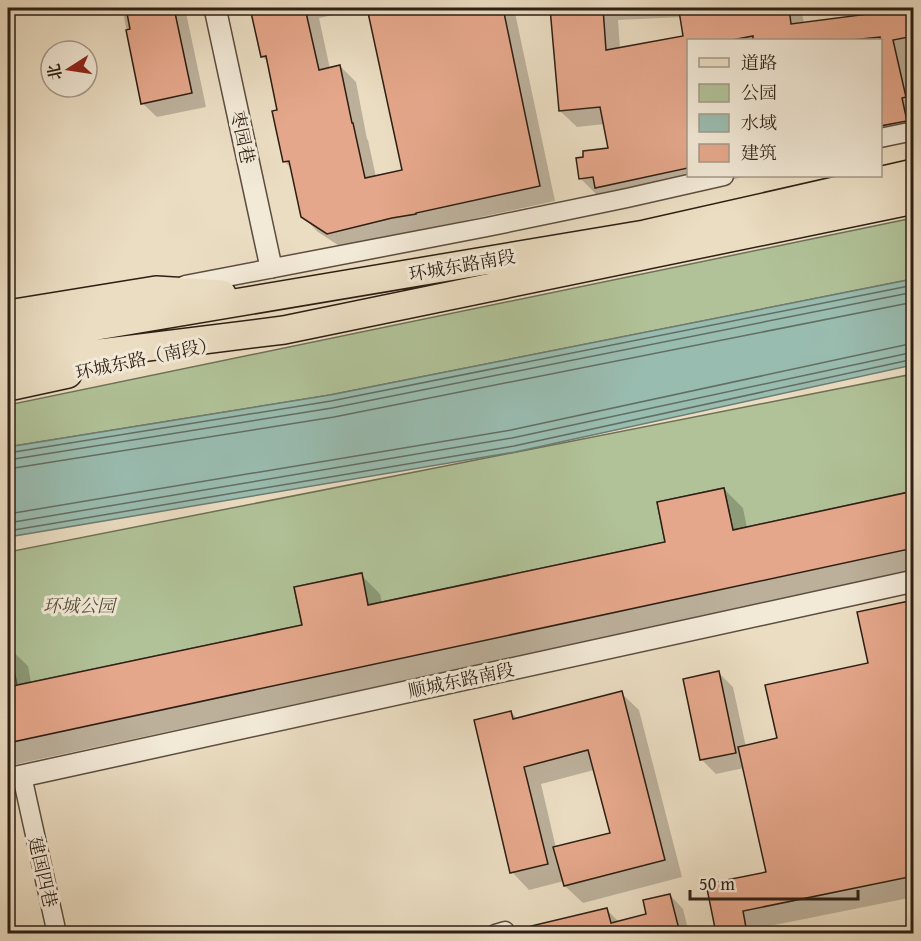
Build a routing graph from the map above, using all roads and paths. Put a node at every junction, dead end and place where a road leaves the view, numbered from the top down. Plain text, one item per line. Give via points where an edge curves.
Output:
1 (215, 8) edge
2 (914, 131) edge
3 (882, 138) edge
4 (914, 173) edge
5 (720, 177) edge
6 (914, 200) edge
7 (271, 267) junction
8 (156, 290) junction
9 (274, 296) junction
10 (8, 314) edge
11 (284, 330) junction
12 (8, 341) edge
13 (8, 366) edge
14 (8, 387) edge
15 (914, 581) edge
16 (15, 778) edge
17 (57, 933) edge
18 (495, 933) edge
19 (506, 933) edge

1 - 7 street, 枣园巷
2 - 3 street
4 - 9 main road, 环城东路南段 via 645,234
5 - 7 street via 487,227
6 - 11 main road, 环城东路南段
7 - 8 street
8 - 9 main road
8 - 10 main road
9 - 12 main road, 环城东路南段
11 - 13 main road, 环城东路南段
11 - 14 main road, 环城东路（南段）
15 - 16 street, 顺城东路南段
16 - 17 street, 建国四巷
18 - 19 street

